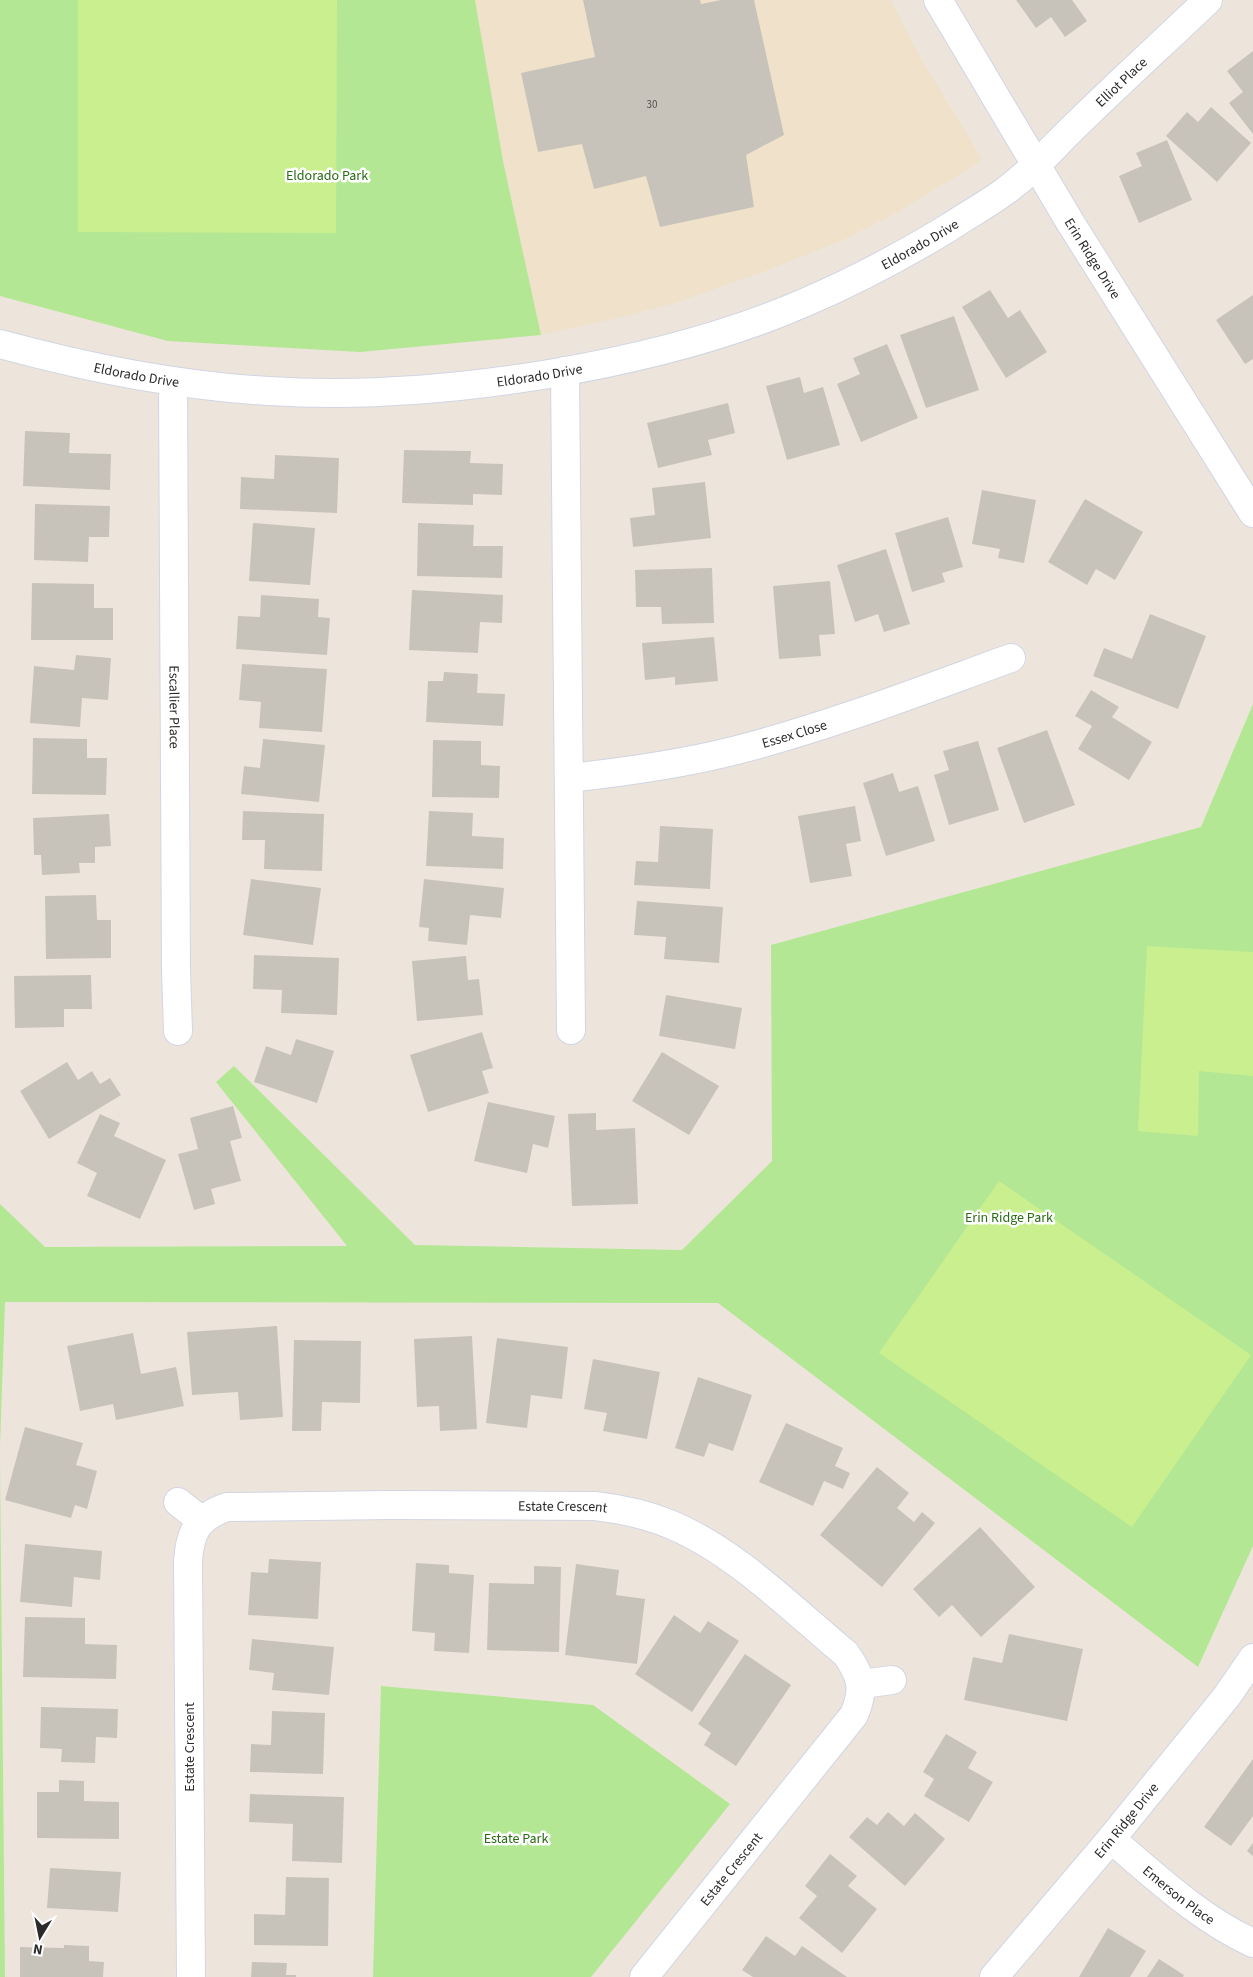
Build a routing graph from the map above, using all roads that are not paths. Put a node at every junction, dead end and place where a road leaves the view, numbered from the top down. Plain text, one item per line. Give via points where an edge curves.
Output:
1 (938, 0) edge
2 (1208, 0) edge
3 (1037, 166) junction
4 (0, 344) edge
5 (565, 371) junction
6 (173, 382) junction
7 (1249, 497) edge
8 (1010, 658) dead end
9 (569, 778) junction
10 (571, 1030) dead end
11 (178, 1031) dead end
12 (178, 1502) dead end
13 (202, 1521) junction
14 (1253, 1658) edge
15 (892, 1680) dead end
16 (862, 1684) junction
17 (1111, 1839) junction
18 (1253, 1943) edge
19 (191, 1977) edge
20 (644, 1977) edge
21 (994, 1977) edge

1 - 3 street, Erin Ridge Drive
2 - 3 street, Elliot Place
3 - 5 street, Eldorado Drive via 1001,195 921,244 803,304 666,351
3 - 7 street, Erin Ridge Drive
4 - 6 street, Eldorado Drive via 83,366
5 - 6 street, Eldorado Drive via 448,388 375,392 269,391
5 - 9 street
6 - 11 street, Escallier Place
8 - 9 street, Essex Close via 845,718 737,750 628,771
9 - 10 street
12 - 13 street
13 - 16 street, Estate Crescent via 215,1511 244,1506 572,1505 618,1509 671,1524 730,1557 846,1654
13 - 19 street, Estate Crescent via 191,1539 188,1561
14 - 17 street, Erin Ridge Drive via 1227,1696
15 - 16 street
16 - 20 street, Estate Crescent via 854,1715
17 - 18 street, Emerson Place via 1188,1903
17 - 21 street, Erin Ridge Drive

